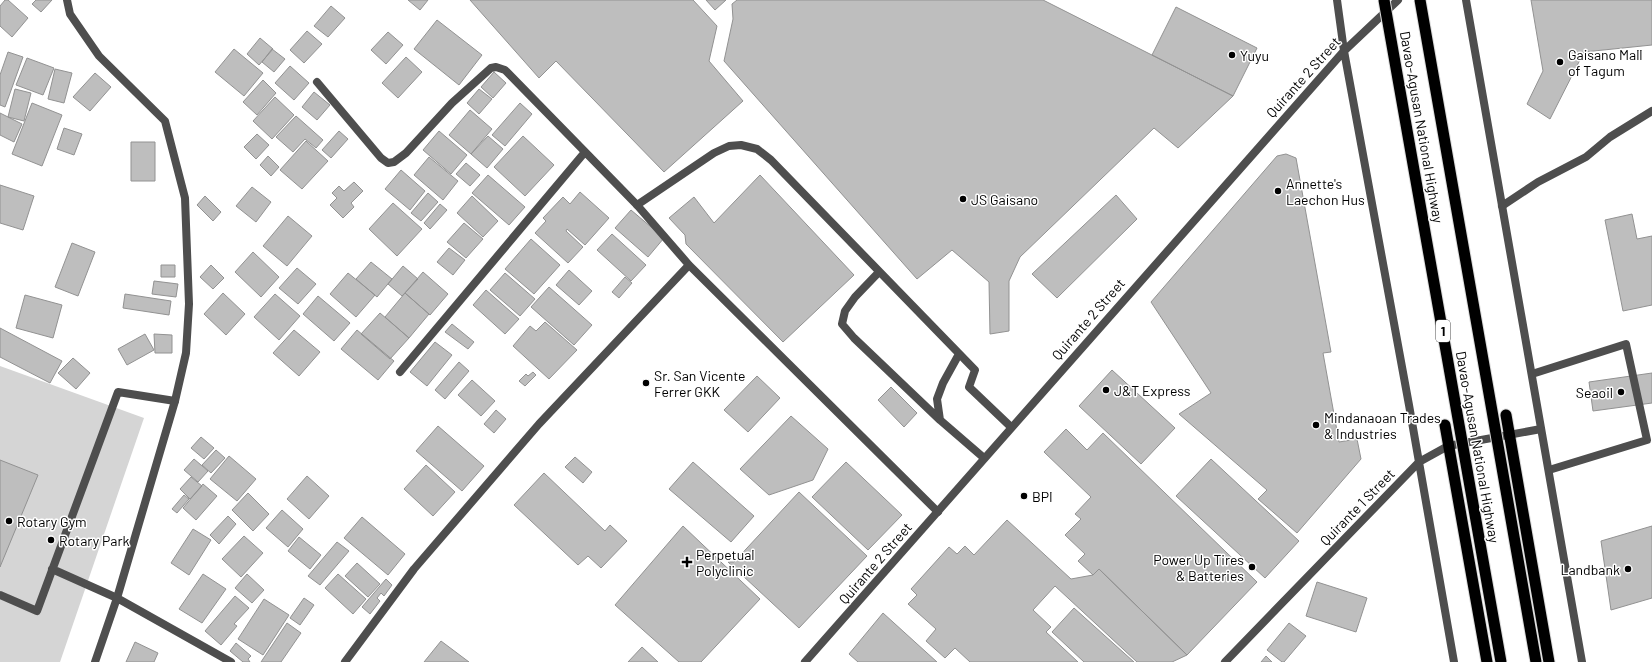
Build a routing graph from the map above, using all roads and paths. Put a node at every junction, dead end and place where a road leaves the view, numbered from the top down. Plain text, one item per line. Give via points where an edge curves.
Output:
1 (67, 0) edge
2 (1337, 0) edge
3 (1384, 0) edge
4 (1398, 0) edge
5 (1420, 0) edge
6 (1466, 0) edge
7 (1344, 51) junction
8 (316, 82) dead end
9 (1652, 111) edge
10 (585, 152) junction
11 (637, 205) junction
12 (1502, 206) junction
13 (689, 265) junction
14 (879, 272) junction
15 (959, 354) junction
16 (400, 372) dead end
17 (1532, 374) junction
18 (175, 401) junction
19 (1506, 415) dead end
20 (940, 420) junction
21 (1445, 426) dead end
22 (1011, 427) junction
23 (1541, 429) junction
24 (1509, 435) junction
25 (1448, 446) junction
26 (984, 458) junction
27 (1419, 462) junction
28 (1549, 470) junction
29 (938, 512) junction
30 (52, 569) junction
31 (0, 595) edge
32 (117, 598) junction
33 (95, 662) edge
34 (231, 662) edge
35 (345, 662) edge
36 (805, 662) edge
37 (1225, 662) edge
38 (1454, 662) edge
39 (1486, 662) edge
40 (1501, 662) edge
41 (1536, 662) edge
42 (1549, 662) edge
43 (1582, 662) edge

1 - 18 street via 70,14 99,56 165,121 185,198 188,311 186,353
2 - 7 street
3 - 40 highway, Davao-Agusan National Highway / 1, bridge
4 - 7 street, Quirante 2 Street
5 - 41 highway, Davao-Agusan National Highway, bridge
6 - 12 street
7 - 22 street, Quirante 2 Street
7 - 27 street
8 - 10 street via 381,158 394,162 406,153 452,103 491,68 496,67 505,70
9 - 12 street via 1610,137 1586,157 1538,182
10 - 11 street
10 - 16 street
11 - 13 street
11 - 14 street via 714,153 730,146 741,145 757,149 771,160
12 - 17 street
13 - 29 street
13 - 35 street via 539,424 414,569
14 - 15 street
14 - 20 street via 851,302 845,311 842,324
15 - 20 street via 936,399
15 - 22 street via 975,370 968,387
17 - 23 street
17 - 28 street via 1626,344 1647,440
18 - 30 street via 118,392
18 - 32 street
19 - 24 highway
20 - 26 street
21 - 25 highway, Davao-Agusan National Highway
22 - 26 street, Quirante 2 Street
23 - 24 street, Quirante 1 Street
23 - 28 street
24 - 25 street, Quirante 1 Street
24 - 42 highway
25 - 27 street, Quirante 1 Street
25 - 39 highway, Davao-Agusan National Highway
26 - 29 street, Quirante 2 Street
27 - 37 street, Quirante 1 Street
27 - 38 street
28 - 43 street
29 - 36 street, Quirante 2 Street
30 - 31 street via 37,611
30 - 32 street
32 - 33 street
32 - 34 street

